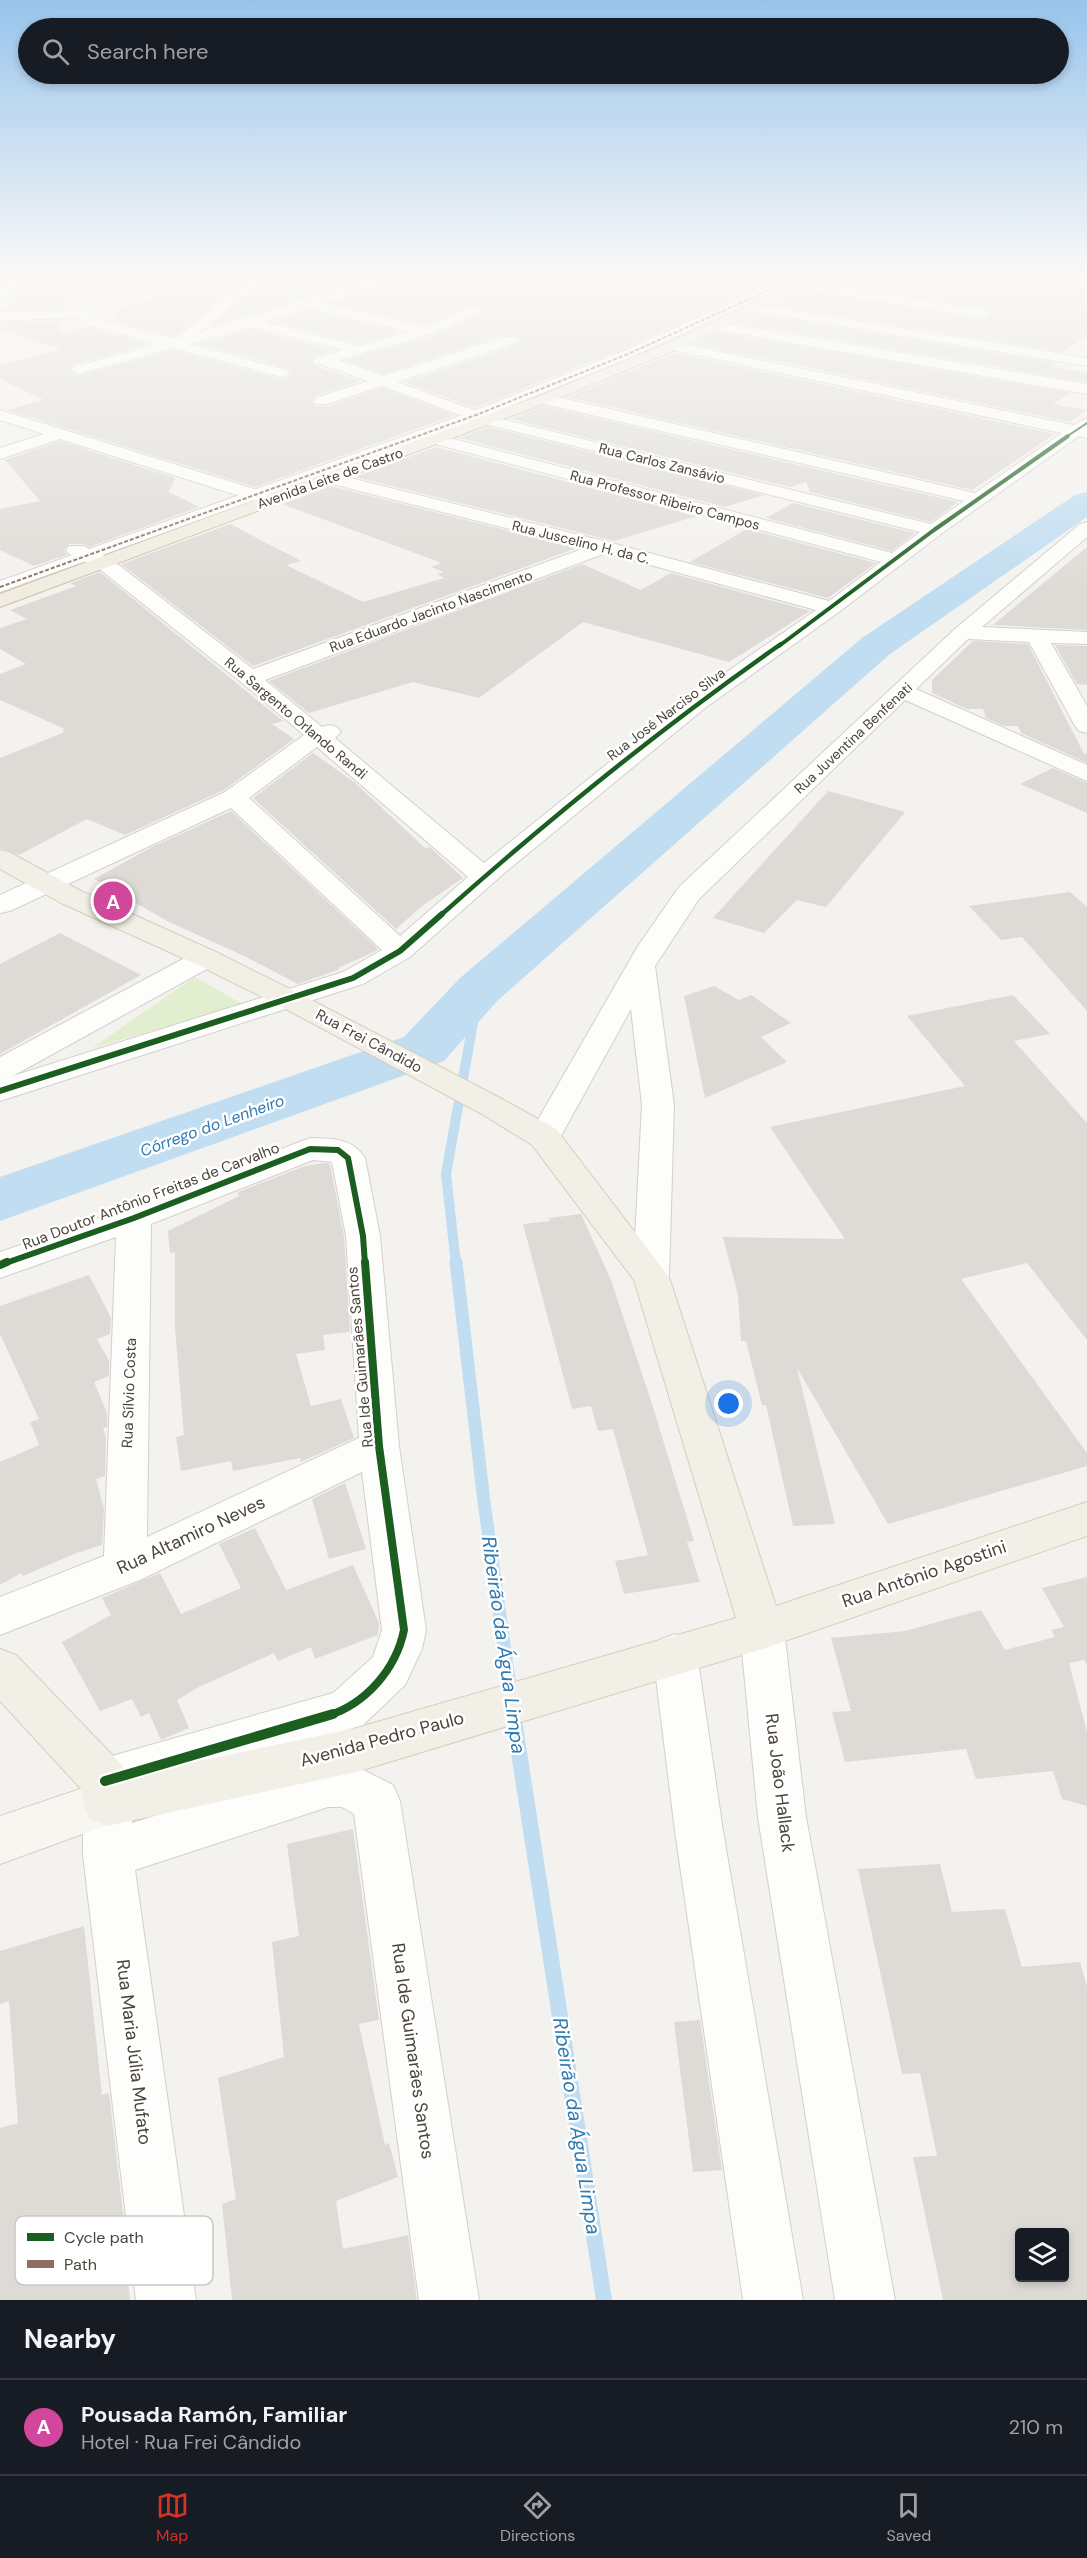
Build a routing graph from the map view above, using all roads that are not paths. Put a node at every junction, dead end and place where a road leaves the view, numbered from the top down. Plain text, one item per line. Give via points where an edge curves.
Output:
1 (382, 383) edge
2 (384, 383) edge
3 (554, 383) edge
4 (576, 383) edge
5 (856, 383) edge
6 (1054, 383) edge
7 (1087, 389) edge
8 (544, 399) junction
9 (322, 401) dead end
10 (0, 415) edge
11 (475, 415) junction
12 (1083, 429) edge
13 (60, 434) junction
14 (434, 440) junction
15 (0, 454) edge
16 (330, 478) junction
17 (236, 489) junction
18 (263, 497) junction
19 (978, 499) junction
20 (1087, 528) edge
21 (934, 530) junction
22 (605, 547) junction
23 (95, 554) junction
24 (897, 560) junction
25 (0, 578) edge
26 (0, 587) edge
27 (0, 601) edge
28 (832, 608) junction
29 (963, 632) junction
30 (1037, 636) junction
31 (1087, 638) edge
32 (254, 676) junction
33 (903, 691) junction
34 (1087, 726) edge
35 (323, 734) junction
36 (1087, 774) edge
37 (234, 796) junction
38 (0, 858) edge
39 (488, 873) junction
40 (46, 884) junction
41 (0, 905) edge
42 (400, 951) junction
43 (206, 957) junction
44 (641, 967) junction
45 (291, 999) junction
46 (0, 1070) edge
47 (0, 1091) edge
48 (544, 1137) junction
49 (310, 1149) joint
50 (134, 1218) junction
51 (0, 1265) edge
52 (651, 1276) junction
53 (379, 1446) junction
54 (1087, 1519) edge
55 (125, 1567) junction
56 (0, 1616) edge
57 (762, 1630) junction
58 (675, 1654) junction
59 (0, 1669) edge
60 (106, 1792) junction
61 (0, 1840) edge
62 (108, 1855) junction
63 (155, 2216) edge
64 (164, 2285) edge
65 (166, 2300) edge
66 (449, 2300) edge
67 (773, 2300) edge
68 (865, 2300) edge

1 - 9 street
2 - 11 street, Rua Carlos Zansávio
3 - 11 highway, Avenida Leite de Castro
4 - 8 highway, Avenida Leite de Castro
5 - 12 street
6 - 7 street
8 - 11 highway, Avenida Leite de Castro
8 - 19 street
10 - 13 street
11 - 14 highway, Avenida Leite de Castro
11 - 17 highway, Avenida Leite de Castro
11 - 18 street
11 - 21 street, Rua Carlos Zansávio
12 - 19 street, Rua José Narciso Silva
13 - 15 street
13 - 17 street
14 - 16 highway, Avenida Leite de Castro
14 - 24 street, Rua Professor Ribeiro Campos
16 - 18 highway, Avenida Leite de Castro
16 - 22 street, Rua Juscelino H. da C.
17 - 18 street
17 - 23 highway, Avenida Leite de Castro
18 - 23 highway, Avenida Leite de Castro
19 - 21 street, Rua José Narciso Silva
20 - 29 street, Rua Juventina Benfenati
21 - 24 street, Rua José Narciso Silva
22 - 28 street, Rua Juscelino H. da C.
22 - 32 street, Rua Eduardo Jacinto Nascimento
23 - 25 highway, Avenida Leite de Castro
23 - 26 street
23 - 27 highway, Avenida Leite de Castro
23 - 32 street, Rua Sargento Orlando Randi
24 - 28 street, Rua José Narciso Silva
28 - 39 street, Rua José Narciso Silva via 697,703
29 - 30 street
29 - 33 street, Rua Juventina Benfenati
30 - 31 street
30 - 34 street
32 - 35 street, Rua Sargento Orlando Randi
33 - 36 street
33 - 44 street, Rua Juventina Benfenati via 689,893
35 - 37 street
35 - 39 street, Rua Sargento Orlando Randi
37 - 40 street
37 - 42 street
38 - 40 main road, Rua Frei Cândido
39 - 42 street, Rua José Narciso Silva
40 - 41 street
40 - 43 main road, Rua Frei Cândido
42 - 45 street, Rua José Narciso Silva via 353,978
43 - 45 main road, Rua Frei Cândido
43 - 46 street
44 - 48 street, Rua Juventina Benfenati
44 - 52 street via 658,1105
45 - 47 street, Rua José Narciso Silva
45 - 48 main road, Rua Frei Cândido
48 - 52 main road, Rua Frei Cândido
49 - 50 street, Rua Doutor Antônio Freitas de Carvalho
49 - 53 street, Rua Ide Guimarães Santos via 338,1150 348,1158 363,1236
50 - 51 street, Rua Doutor Antônio Freitas de Carvalho
50 - 55 street, Rua Sílvio Costa
52 - 57 main road, Rua João Hallack
53 - 55 street, Rua Altamiro Neves
53 - 60 street, Rua Ide Guimarães Santos via 404,1630 389,1671 347,1710
54 - 57 main road, Rua Antônio Agostini
55 - 56 street, Rua Altamiro Neves
57 - 58 main road, Avenida Pedro Paulo
57 - 68 street, Rua João Hallack via 782,1817
58 - 60 main road, Avenida Pedro Paulo via 356,1750
58 - 67 street
59 - 60 main road
60 - 61 main road, Avenida Pedro Paulo
60 - 62 street, Rua Maria Júlia Mufato
62 - 63 street, Rua Maria Júlia Mufato
62 - 66 street, Rua Ide Guimarães Santos via 328,1784 348,1785 376,1801
64 - 65 street, Rua Maria Júlia Mufato

